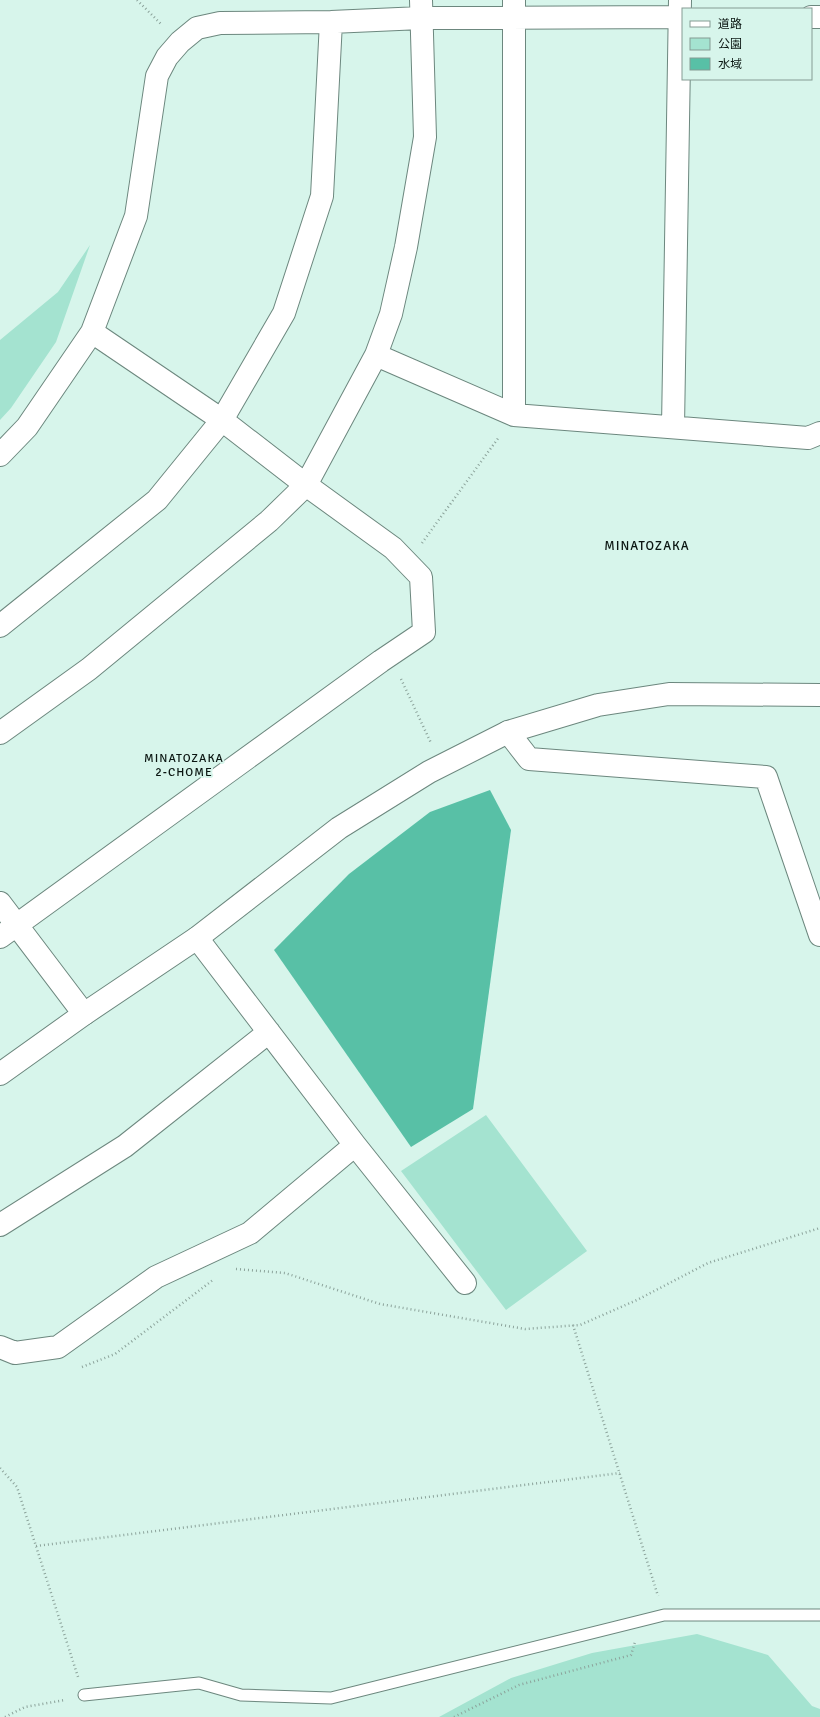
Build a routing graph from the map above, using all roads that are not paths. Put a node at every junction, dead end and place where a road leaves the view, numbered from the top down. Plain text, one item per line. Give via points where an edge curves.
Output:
1 (421, 9) edge
2 (514, 9) edge
3 (681, 11) edge
4 (331, 22) junction
5 (92, 332) junction
6 (376, 355) junction
7 (514, 415) junction
8 (222, 420) junction
9 (673, 427) junction
10 (820, 433) edge
11 (0, 455) edge
12 (306, 485) junction
13 (0, 626) edge
14 (820, 695) edge
15 (508, 732) junction
16 (0, 733) edge
17 (0, 903) edge
18 (8, 931) edge
19 (820, 935) edge
20 (197, 938) junction
21 (84, 1014) junction
22 (269, 1032) junction
23 (0, 1074) edge
24 (356, 1145) junction
25 (0, 1225) edge
26 (465, 1283) dead end
27 (0, 1346) edge
28 (820, 1616) edge
29 (84, 1695) road end

1 - 2 street
1 - 4 street
1 - 6 street via 425,137 391,314
2 - 3 street
2 - 7 street
3 - 9 street
4 - 5 street via 220,23 198,28 180,42 167,57 157,76 136,216
4 - 8 street via 322,196 284,313
5 - 8 street
5 - 11 street via 27,427
6 - 7 street
6 - 12 street
7 - 9 street
8 - 12 street
8 - 13 street via 157,500
9 - 10 street via 808,438
12 - 16 street via 269,521 89,669
12 - 18 street via 393,548 421,577 424,632
14 - 15 street via 669,694 598,705
15 - 19 street via 530,759 766,777
15 - 20 street via 429,772 340,828
17 - 18 street
18 - 21 street
20 - 21 street
20 - 22 street
21 - 23 street
22 - 24 street
22 - 25 street via 125,1146
24 - 26 street
24 - 27 street via 250,1233 156,1277 58,1348 15,1353
28 - 29 lane via 664,1615 331,1698 241,1695 199,1683

